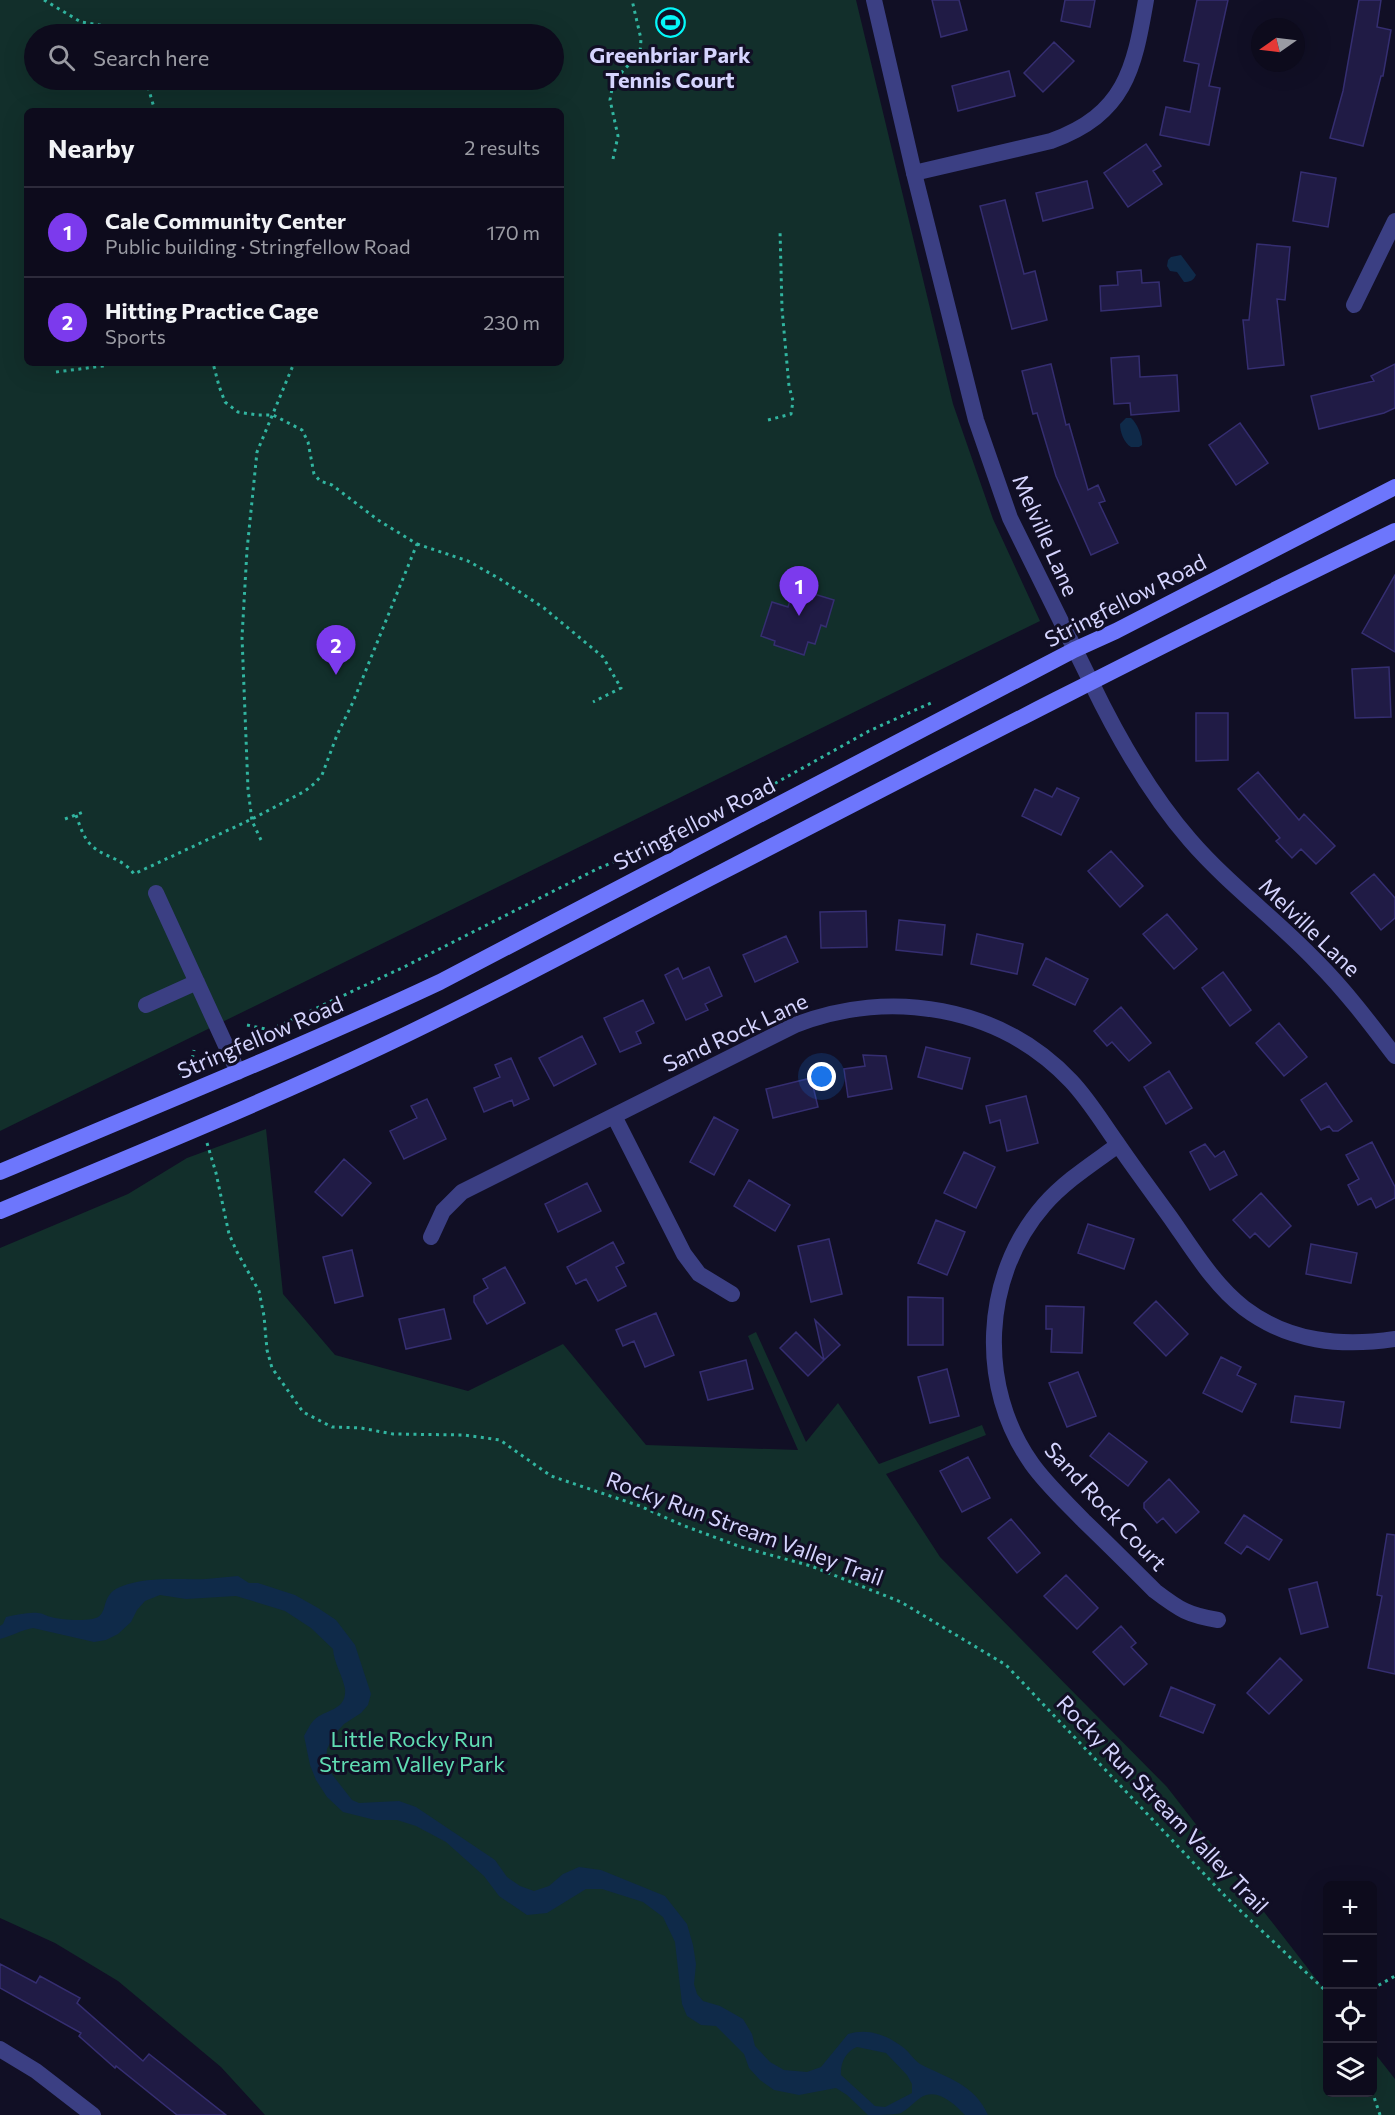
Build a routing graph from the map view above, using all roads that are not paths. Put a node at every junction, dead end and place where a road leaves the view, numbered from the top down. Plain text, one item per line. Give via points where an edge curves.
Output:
1 (874, 0) edge
2 (1146, 0) edge
3 (914, 173) junction
4 (1395, 221) edge
5 (1354, 305) dead end
6 (1395, 486) edge
7 (1395, 531) edge
8 (1074, 650) junction
9 (1091, 682) junction
10 (156, 893) dead end
11 (197, 982) junction
12 (146, 1005) dead end
13 (1395, 1056) edge
14 (238, 1072) junction
15 (614, 1116) junction
16 (1118, 1145) junction
17 (0, 1172) edge
18 (0, 1211) edge
19 (430, 1237) dead end
20 (732, 1294) dead end
21 (1395, 1339) edge
22 (1218, 1620) dead end
23 (0, 2049) edge
24 (93, 2115) edge

1 - 3 street, Melville Lane
2 - 3 street via 1132,67 1122,88 1096,118 1052,141
3 - 8 street, Melville Lane via 961,364 993,470 1010,518
4 - 5 street
6 - 8 main road, Stringfellow Road
7 - 9 main road
8 - 9 street, Melville Lane
8 - 14 main road, Stringfellow Road via 440,982
9 - 13 street, Melville Lane via 1143,777 1190,840 1315,959 1357,1005
9 - 18 main road via 541,968 382,1046
10 - 11 street
11 - 12 street
11 - 14 street
14 - 17 main road, Stringfellow Road
15 - 16 street, Sand Rock Lane via 808,1020 863,1007 913,1006 981,1021 1039,1052 1084,1096
15 - 19 street, Sand Rock Lane via 462,1192 443,1211
15 - 20 street via 684,1254 699,1274
16 - 21 street, Sand Rock Lane via 1219,1284 1246,1309 1277,1327 1315,1340 1355,1344
16 - 22 street, Sand Rock Court via 1057,1192 1033,1219 1016,1248 1002,1282 995,1314 998,1388 1017,1441 1050,1487 1164,1598 1192,1616
23 - 24 street

